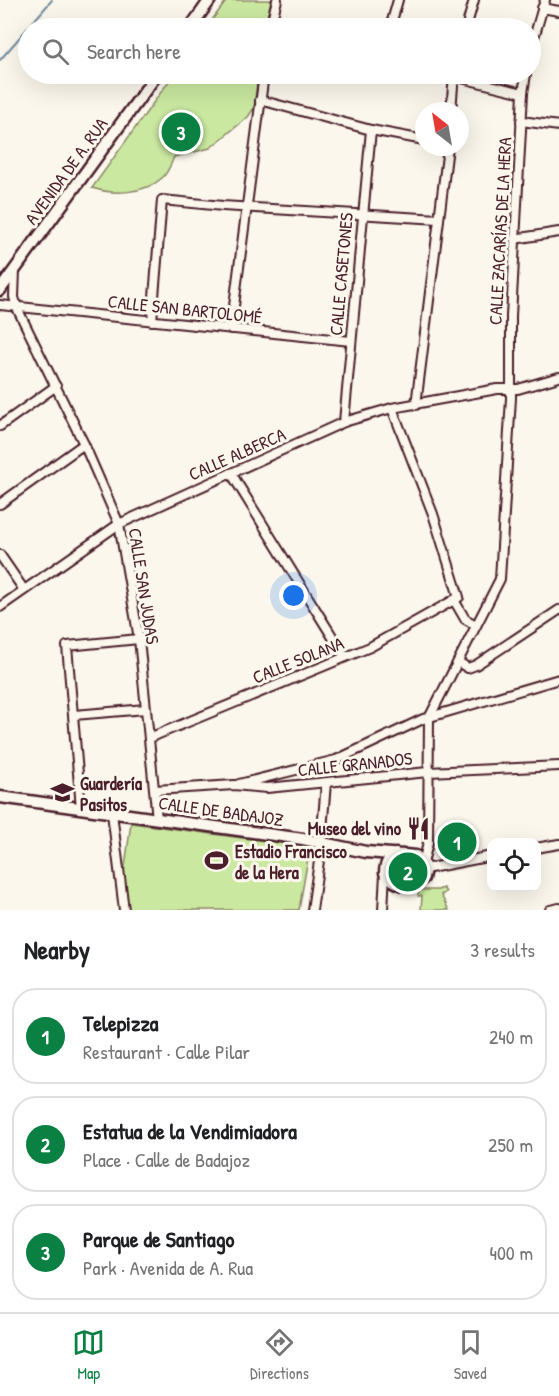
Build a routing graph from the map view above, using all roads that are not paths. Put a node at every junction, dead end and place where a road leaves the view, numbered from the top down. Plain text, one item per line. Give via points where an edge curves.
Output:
1 (210, 0) edge
2 (277, 0) edge
3 (398, 0) edge
4 (474, 0) edge
5 (543, 4) edge
6 (559, 11) edge
7 (197, 18) edge
8 (272, 18) edge
9 (393, 18) edge
10 (469, 18) edge
11 (150, 84) edge
12 (262, 84) edge
13 (451, 84) edge
14 (489, 84) edge
15 (524, 84) edge
16 (523, 93) junction
17 (260, 100) junction
18 (451, 102) edge
19 (521, 121) junction
20 (559, 126) edge
21 (371, 130) junction
22 (415, 138) edge
23 (447, 156) edge
24 (246, 207) junction
25 (362, 214) junction
26 (439, 219) junction
27 (559, 232) edge
28 (514, 239) junction
29 (15, 270) junction
30 (1, 290) edge
31 (14, 297) junction
32 (0, 305) edge
33 (17, 308) junction
34 (152, 321) junction
35 (231, 329) junction
36 (351, 340) junction
37 (559, 377) edge
38 (56, 386) junction
39 (510, 390) junction
40 (416, 405) junction
41 (392, 408) junction
42 (344, 422) junction
43 (0, 426) edge
44 (84, 444) junction
45 (231, 473) junction
46 (0, 504) edge
47 (119, 524) junction
48 (0, 555) edge
49 (24, 590) junction
50 (454, 600) junction
51 (0, 607) edge
52 (559, 610) edge
53 (476, 625) junction
54 (139, 639) junction
55 (345, 657) junction
56 (458, 662) junction
57 (559, 679) edge
58 (146, 709) junction
59 (74, 715) junction
60 (429, 718) junction
61 (149, 738) junction
62 (559, 766) edge
63 (428, 772) junction
64 (326, 783) junction
65 (234, 785) junction
66 (155, 790) junction
67 (0, 797) edge
68 (81, 808) junction
69 (112, 813) junction
70 (157, 819) junction
71 (321, 842) junction
72 (559, 844) edge
73 (541, 847) edge
74 (366, 852) junction
75 (396, 854) junction
76 (487, 856) edge
77 (421, 863) junction
78 (385, 873) junction
79 (397, 884) junction
80 (383, 908) edge
81 (559, 908) edge
82 (124, 910) edge
83 (312, 910) edge
84 (550, 910) edge

1 - 7 street
2 - 8 street
3 - 9 street
4 - 10 street
5 - 6 street
11 - 29 street, AVENIDA DE A. RUA
12 - 17 street
13 - 18 street
14 - 16 street
15 - 16 street, CALLE ZACARÍAS DE LA HERA
16 - 19 street, CALLE ZACARÍAS DE LA HERA
17 - 21 street
17 - 24 street
19 - 20 street
19 - 28 street, CALLE ZACARÍAS DE LA HERA
21 - 22 street
21 - 25 street, CALLE CASETONES
23 - 26 street
24 - 25 street
24 - 34 street via 162,200
24 - 35 street
25 - 26 street
25 - 36 street, CALLE CASETONES
26 - 40 street
27 - 28 street
28 - 39 street, CALLE ZACARÍAS DE LA HERA
29 - 30 street, AVENIDA DE A. RUA
29 - 31 street, CALLE SAN JUDAS
30 - 31 street
31 - 33 street, CALLE SAN JUDAS
32 - 33 street
33 - 34 street, CALLE SAN BARTOLOMÉ
33 - 38 street, CALLE SAN JUDAS
34 - 35 street, CALLE SAN BARTOLOMÉ
35 - 36 street, CALLE SAN BARTOLOMÉ
36 - 42 street, CALLE CASETONES
37 - 39 street, CALLE ALBERCA
38 - 43 street
38 - 44 street, CALLE SAN JUDAS
39 - 40 street, CALLE ALBERCA via 497,389
39 - 53 street, CALLE ZACARÍAS DE LA HERA via 500,579
40 - 41 street, CALLE ALBERCA
41 - 42 street, CALLE ALBERCA
41 - 50 street via 433,514 459,597
42 - 45 street, CALLE ALBERCA
44 - 46 street
44 - 47 street, CALLE SAN JUDAS
45 - 47 street, CALLE ALBERCA
45 - 55 street
47 - 49 street, CALLE ALBERCA
47 - 54 street, CALLE SAN JUDAS
48 - 49 street
49 - 51 street, CALLE ALBERCA
50 - 53 street via 465,619
50 - 55 street, CALLE SOLANA
52 - 56 street via 476,665 468,668
53 - 56 street, CALLE ZACARÍAS DE LA HERA
54 - 58 street, CALLE SAN JUDAS
54 - 59 street via 67,646
55 - 61 street, CALLE SOLANA
56 - 60 street, CALLE ZACARÍAS DE LA HERA
57 - 60 street
58 - 59 street
58 - 61 street, CALLE SAN JUDAS
59 - 68 street
60 - 63 street
60 - 65 street via 336,760
61 - 66 street, CALLE SAN JUDAS
62 - 63 street, CALLE GRANADOS
63 - 64 street, CALLE GRANADOS
63 - 77 street via 427,848
64 - 65 street, CALLE GRANADOS via 267,788
64 - 71 street
65 - 66 street, CALLE GRANADOS
66 - 70 street, CALLE SAN JUDAS
67 - 68 street, CALLE DE BADAJOZ
68 - 69 street, CALLE DE BADAJOZ
69 - 70 street, CALLE DE BADAJOZ
69 - 82 street
70 - 71 street, CALLE DE BADAJOZ
71 - 74 street, CALLE DE BADAJOZ
71 - 83 street
72 - 73 street
74 - 75 street, CALLE DE BADAJOZ
74 - 78 street
75 - 77 street, CALLE DE BADAJOZ
75 - 78 street via 386,862
76 - 77 street
77 - 79 street via 423,878 411,885
78 - 79 street
78 - 80 street
79 - 80 street
81 - 84 street

